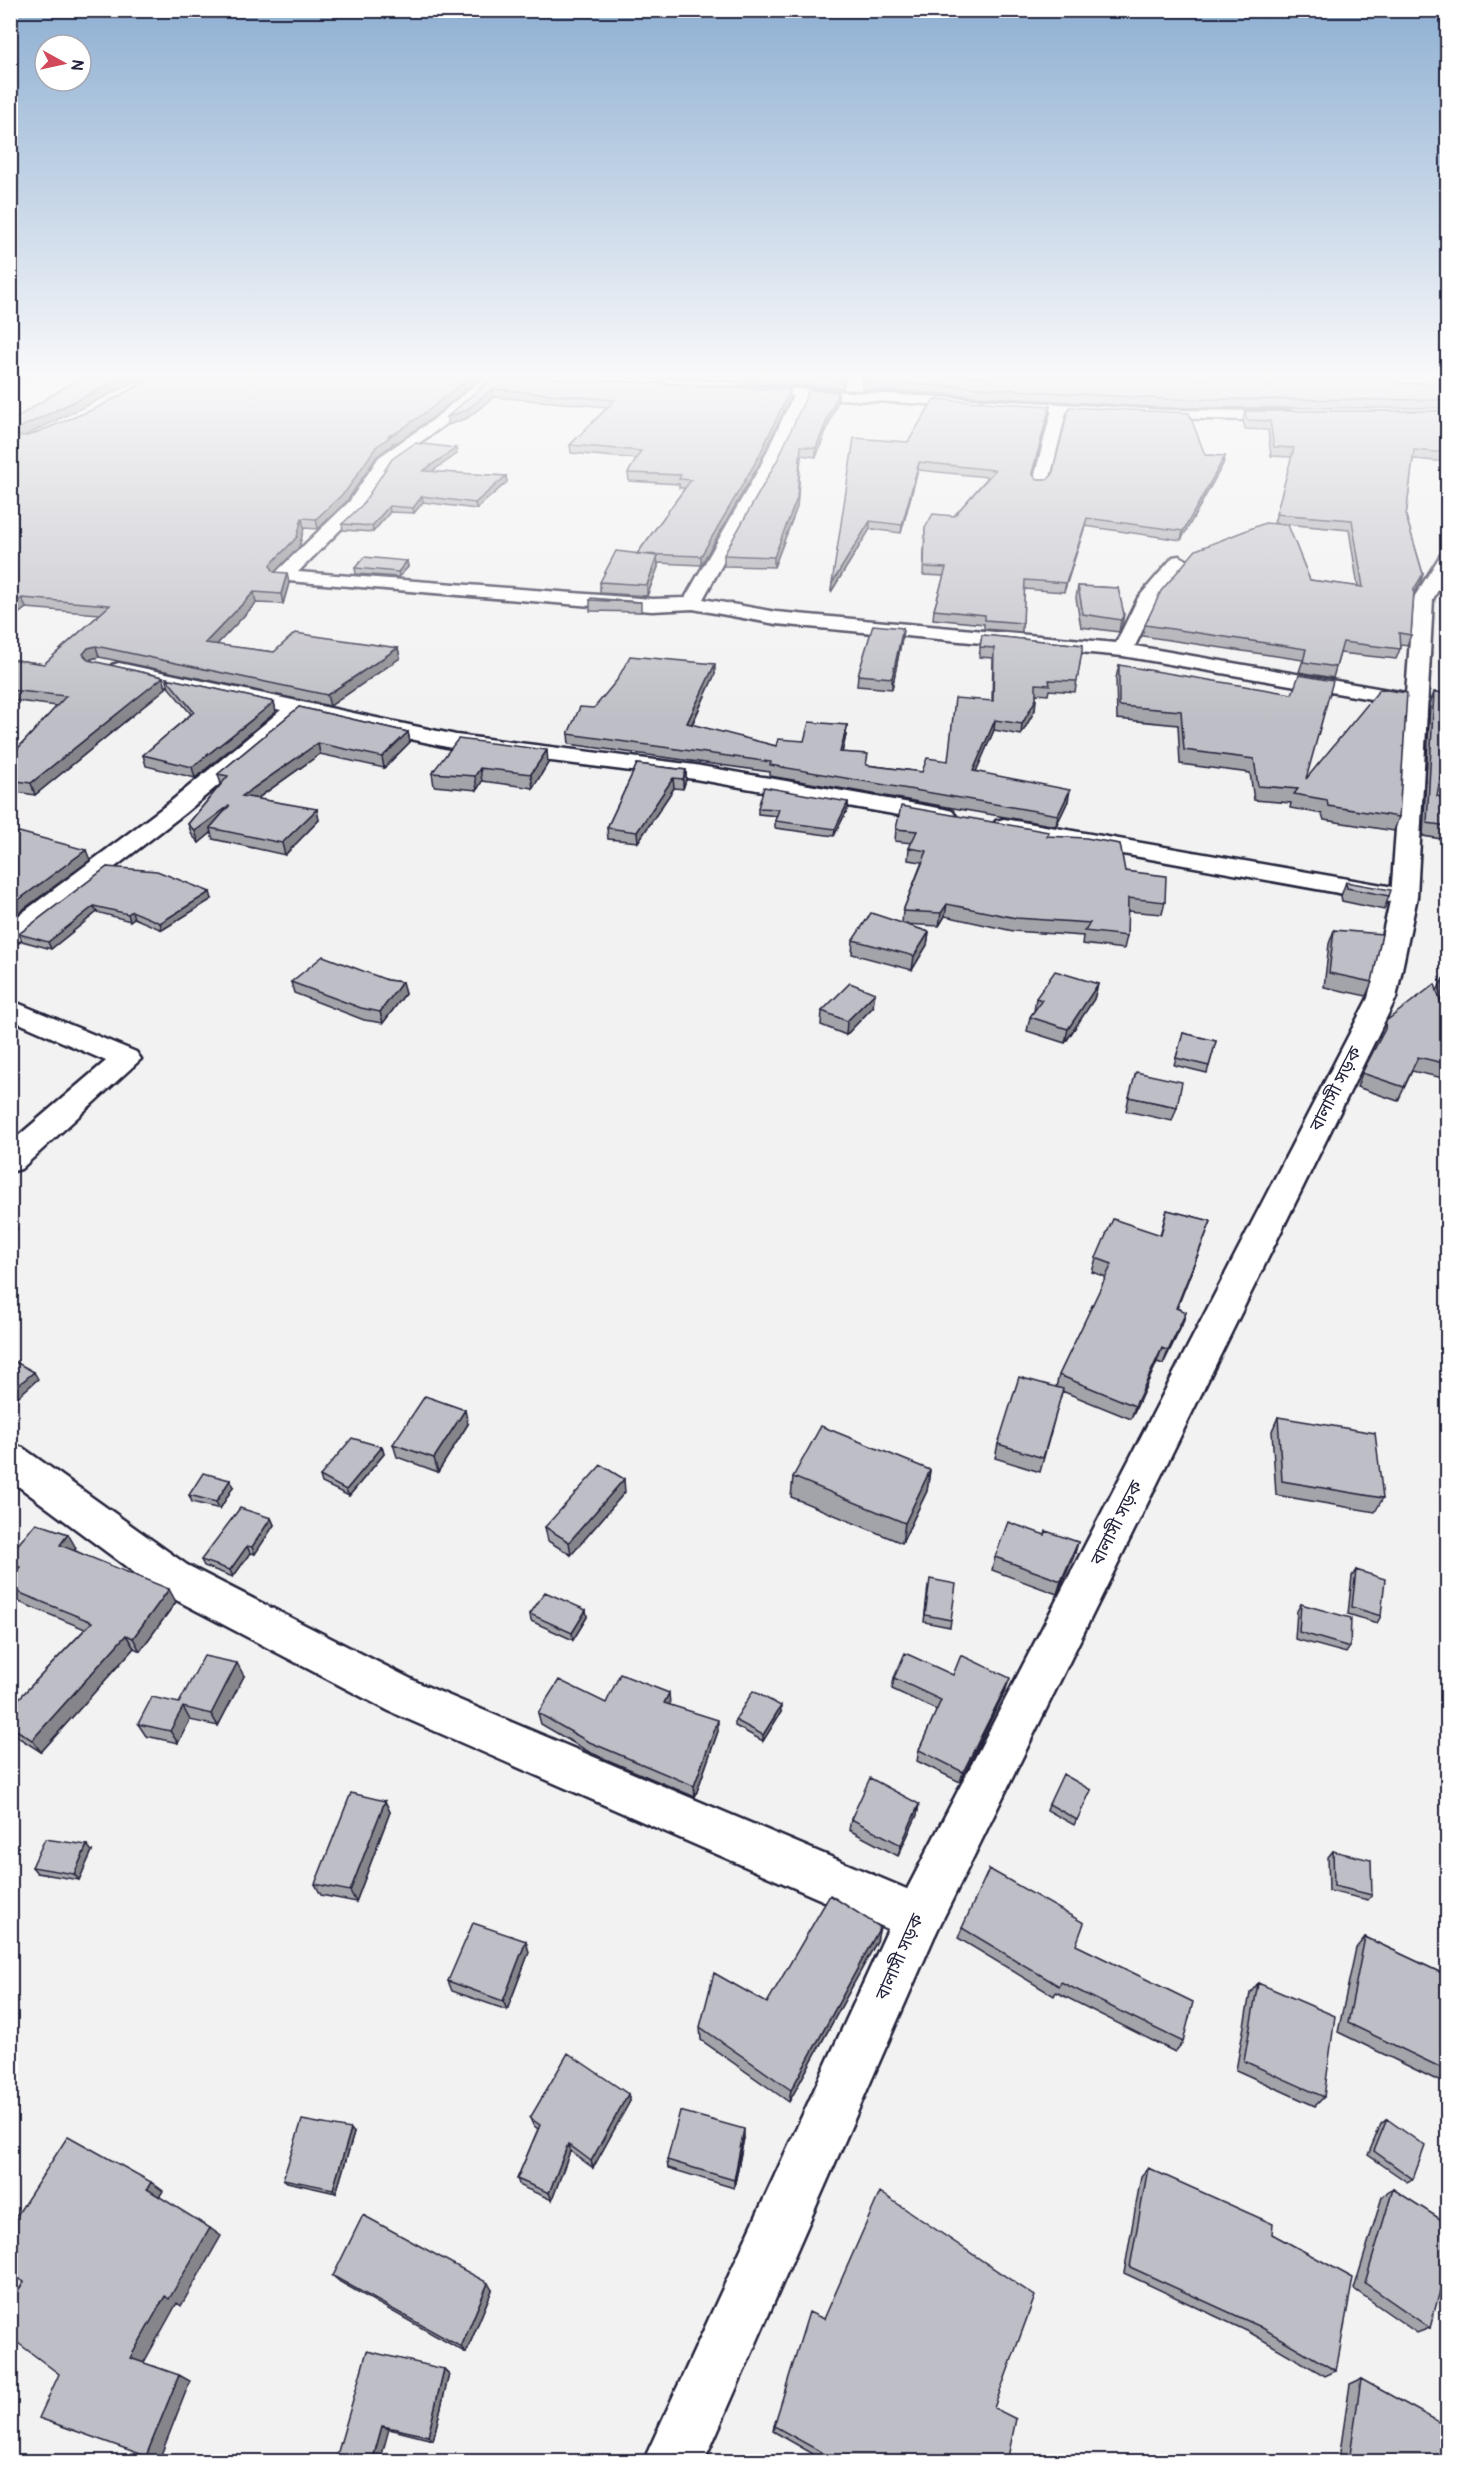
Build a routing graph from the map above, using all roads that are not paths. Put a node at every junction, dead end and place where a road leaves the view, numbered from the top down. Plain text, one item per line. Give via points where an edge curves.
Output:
1 (364, 491) edge
2 (753, 491) edge
3 (1448, 556) edge
4 (1179, 561) dead end
5 (693, 603) junction
6 (1123, 650) junction
7 (99, 665) edge
8 (1417, 701) junction
9 (297, 707) junction
10 (960, 819) edge
11 (984, 823) edge
12 (1404, 897) junction
13 (10, 935) edge
14 (10, 1008) edge
15 (10, 1161) edge
16 (10, 1459) edge
17 (918, 1918) junction
18 (673, 2462) edge

1 - 5 street via 355,505 283,576 652,605
2 - 5 street
3 - 8 street, বালাসী সড়ক via 1423,599
4 - 6 street via 1148,598
5 - 6 street via 776,618
6 - 8 street
7 - 9 street
8 - 12 street, বালাসী সড়ক
9 - 10 street via 456,742 695,772
9 - 13 street via 177,808
11 - 12 street
12 - 17 street, বালাসী সড়ক via 1382,998
14 - 15 street via 126,1059
16 - 17 street via 173,1578 404,1697
17 - 18 street, বালাসী সড়ক

